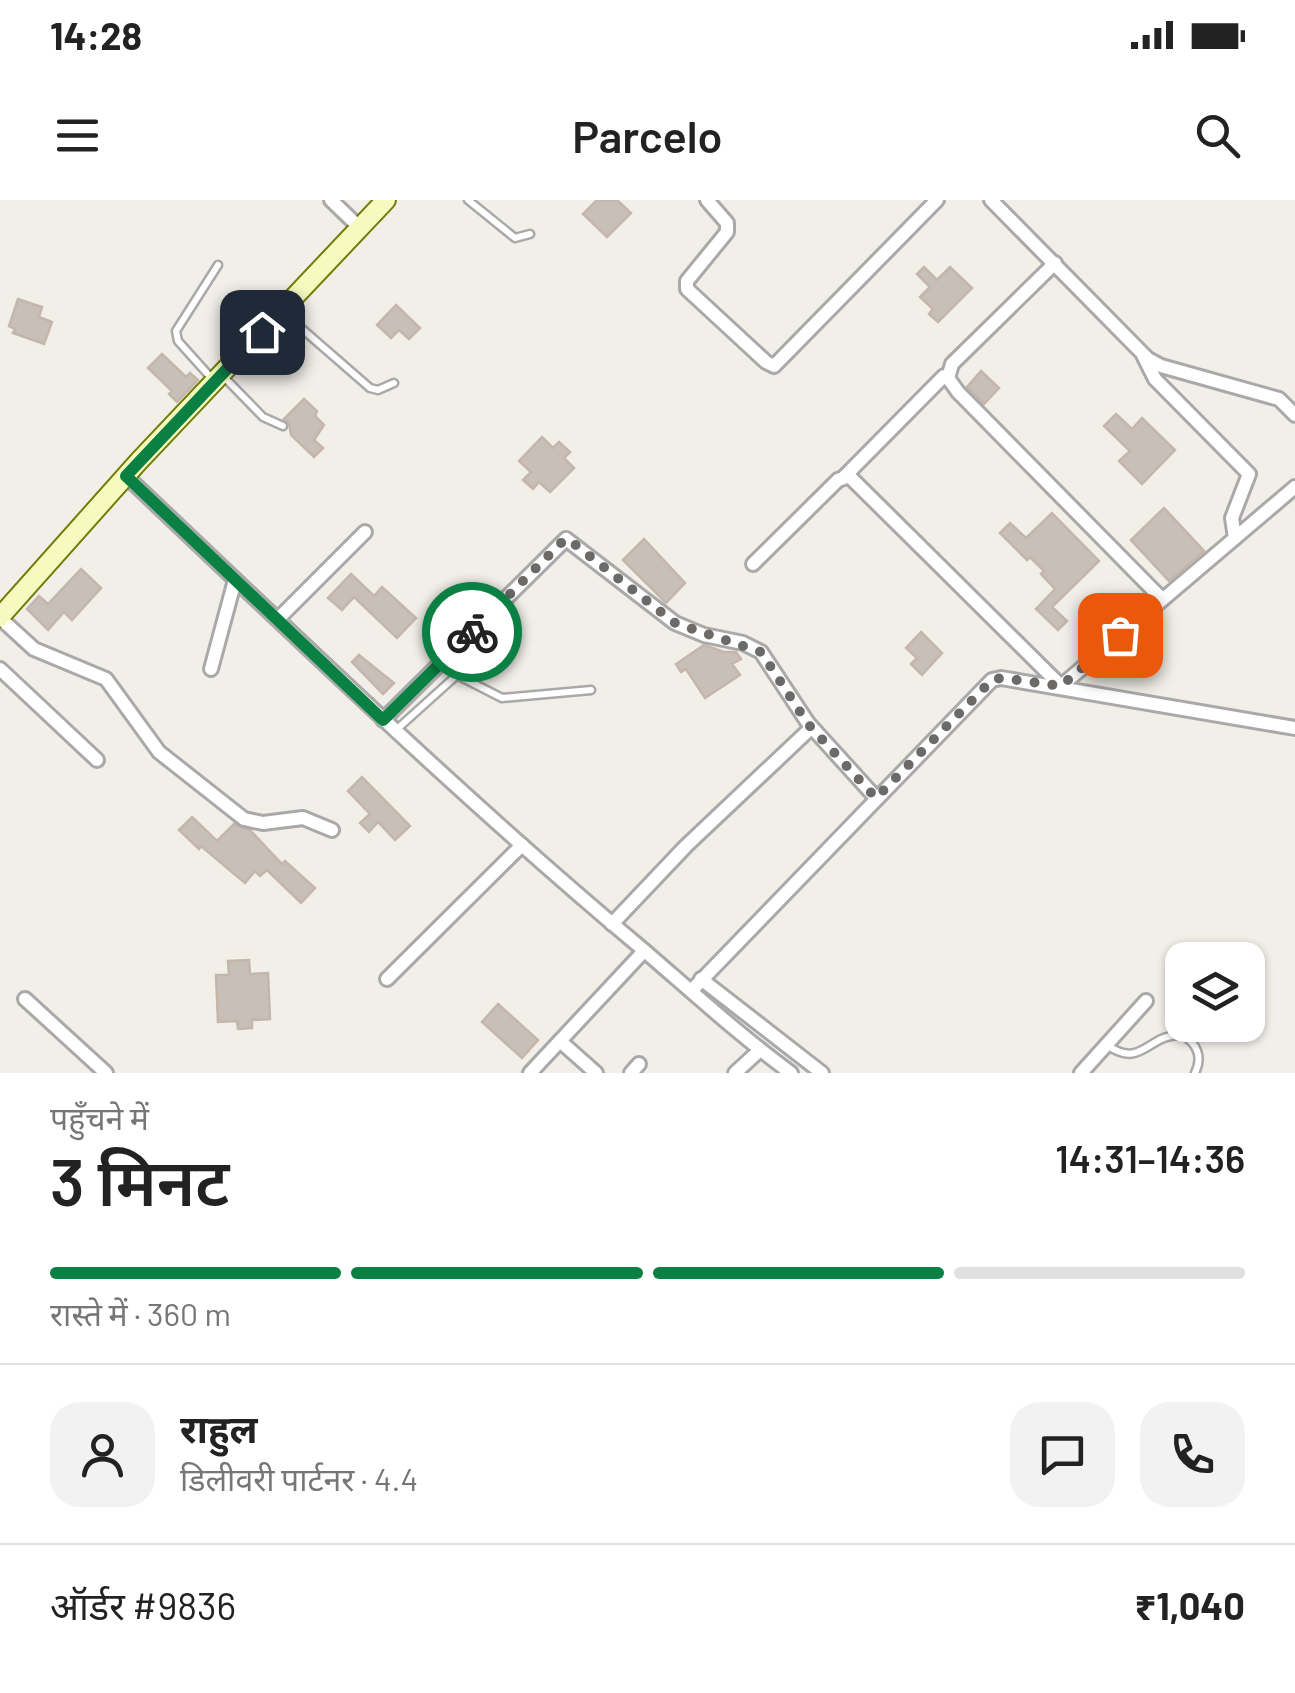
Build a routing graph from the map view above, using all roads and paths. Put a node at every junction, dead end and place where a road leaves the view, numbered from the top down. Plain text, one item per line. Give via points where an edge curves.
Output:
1 (331, 200) edge
2 (386, 200) edge
3 (468, 200) edge
4 (706, 200) edge
5 (938, 200) edge
6 (998, 202) edge
7 (360, 228) junction
8 (530, 234) dead end
9 (1055, 263) junction
10 (218, 264) dead end
11 (282, 310) junction
12 (1143, 355) junction
13 (944, 376) dead end
14 (218, 378) junction
15 (394, 383) dead end
16 (1295, 414) edge
17 (283, 426) dead end
18 (126, 476) junction
19 (845, 476) junction
20 (1295, 487) edge
21 (365, 532) dead end
22 (1235, 538) junction
23 (753, 564) dead end
24 (236, 580) junction
25 (1162, 599) junction
26 (0, 617) edge
27 (278, 618) junction
28 (0, 669) edge
29 (211, 669) dead end
30 (1061, 686) junction
31 (591, 690) dead end
32 (383, 720) junction
33 (811, 728) junction
34 (1295, 728) edge
35 (395, 731) junction
36 (97, 760) dead end
37 (876, 798) junction
38 (332, 830) dead end
39 (522, 845) junction
40 (612, 924) junction
41 (644, 951) junction
42 (387, 979) dead end
43 (701, 979) junction
44 (691, 991) junction
45 (25, 999) dead end
46 (1146, 1001) dead end
47 (560, 1042) junction
48 (1107, 1044) junction
49 (760, 1050) junction
50 (106, 1073) edge
51 (530, 1073) edge
52 (596, 1073) edge
53 (735, 1073) edge
54 (791, 1073) edge
55 (822, 1073) edge
56 (1081, 1073) edge
57 (1195, 1073) edge

1 - 7 street
2 - 7 street
3 - 8 lane via 509,235
4 - 5 street via 728,232 686,285 774,366
6 - 9 street
7 - 11 street
9 - 12 street
9 - 25 street via 952,364 948,378
10 - 14 lane via 176,330 178,341
11 - 14 street
11 - 15 lane via 366,386 378,390
12 - 16 street via 1279,399
12 - 22 street via 1156,378 1249,474 1232,518
13 - 19 street
14 - 17 lane
14 - 18 street
18 - 24 street
18 - 26 street
19 - 23 street
19 - 30 street
20 - 22 street
21 - 27 street
22 - 25 street
24 - 27 street
24 - 29 street
25 - 30 street
26 - 38 street via 34,649 106,680 159,752 244,819 303,818
27 - 32 street
28 - 36 street
30 - 34 street
30 - 37 street via 992,680
31 - 35 lane via 502,698 457,675
32 - 33 street via 566,539 675,623 761,652
32 - 35 street
33 - 37 street
33 - 40 street
35 - 39 street
37 - 43 street
39 - 40 street
39 - 42 street
40 - 41 street
41 - 44 street
41 - 47 street
43 - 44 street
43 - 55 street
44 - 49 street
45 - 50 street
46 - 48 street
47 - 51 street
47 - 52 street
48 - 56 street
48 - 57 lane via 1127,1055 1182,1035 1196,1048
49 - 53 street
49 - 54 street

